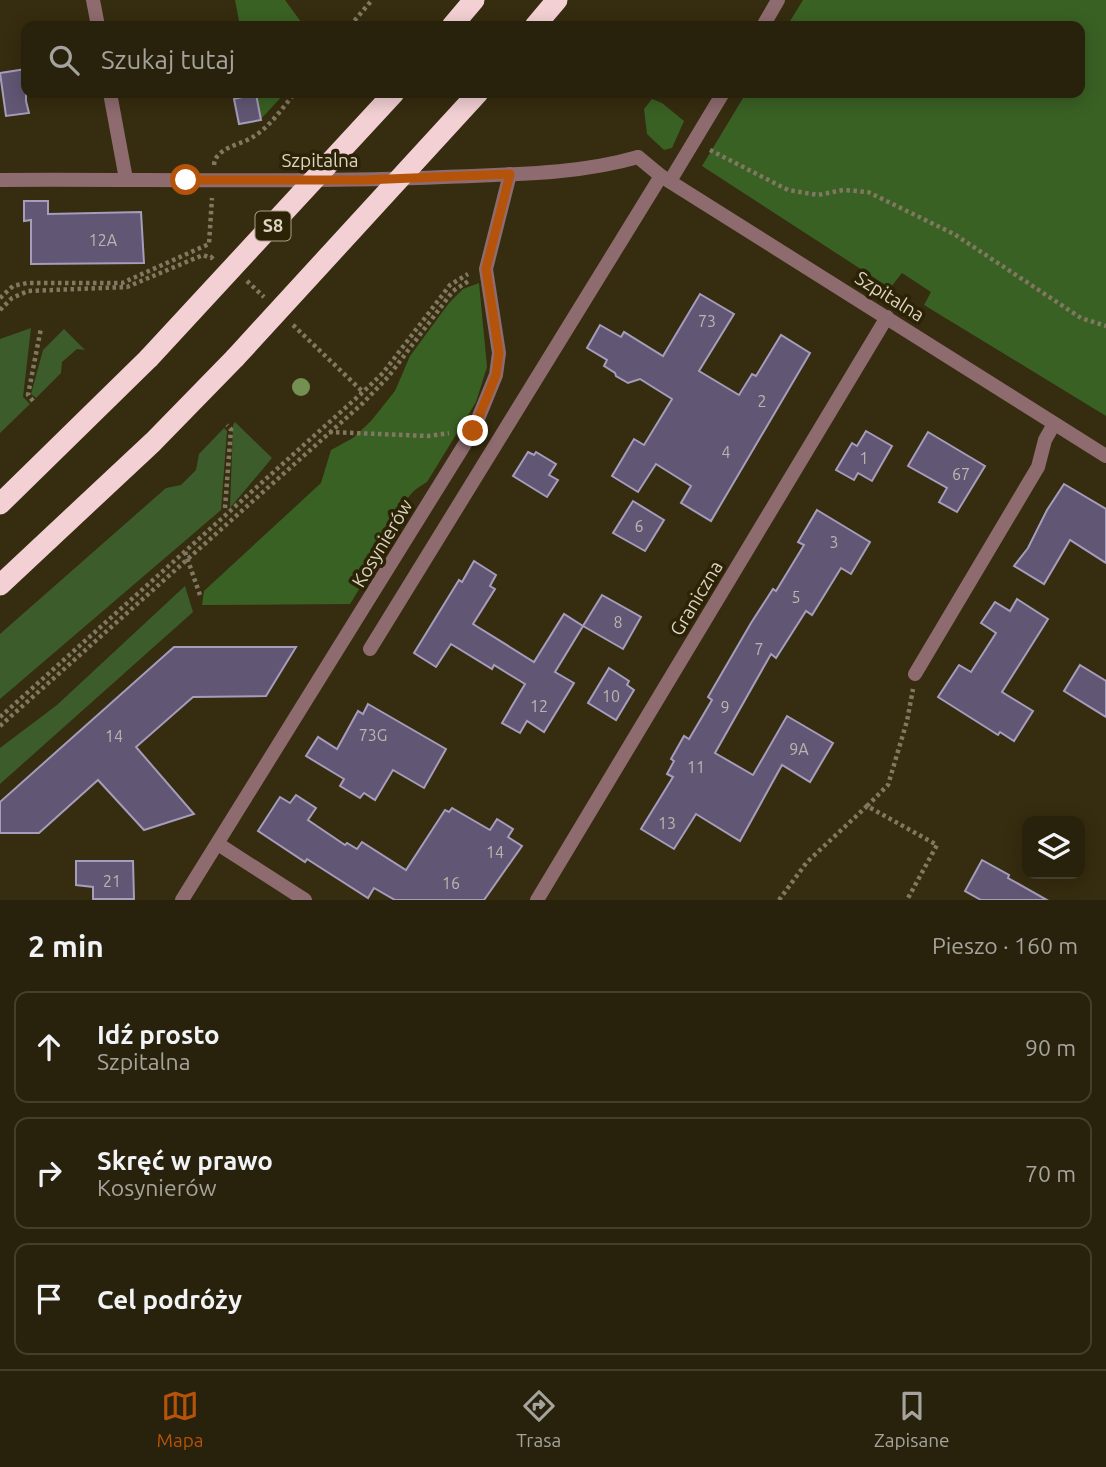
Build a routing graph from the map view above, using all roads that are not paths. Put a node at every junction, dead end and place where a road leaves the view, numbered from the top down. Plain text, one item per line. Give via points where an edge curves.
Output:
1 (93, 0) edge
2 (474, 0) edge
3 (557, 0) edge
4 (778, 0) edge
5 (96, 21) edge
6 (456, 21) edge
7 (539, 21) edge
8 (765, 21) edge
9 (111, 98) edge
10 (389, 98) edge
11 (473, 98) edge
12 (720, 98) edge
13 (510, 174) junction
14 (661, 176) junction
15 (126, 179) junction
16 (0, 180) edge
17 (887, 317) junction
18 (1054, 424) junction
19 (1106, 456) edge
20 (0, 503) edge
21 (0, 585) edge
22 (370, 649) dead end
23 (915, 674) road end
24 (218, 844) junction
25 (182, 900) edge
26 (305, 900) edge
27 (537, 900) edge

1 - 5 street
2 - 6 highway
3 - 7 highway
4 - 8 street
9 - 15 street
10 - 20 highway, S8, bridge via 149,358
11 - 21 highway, bridge via 235,358
12 - 14 street via 693,142
13 - 14 street, Szpitalna via 607,166 638,157
13 - 15 street, Szpitalna via 364,180
13 - 24 street, Kosynierów via 483,273 499,353 496,375 473,431
14 - 17 street, Szpitalna
14 - 22 street
15 - 16 street, Szpitalna
17 - 18 street, Szpitalna
17 - 27 street, Graniczna
18 - 19 street, Szpitalna
18 - 23 street via 1038,467
24 - 25 street, Kosynierów
24 - 26 street

